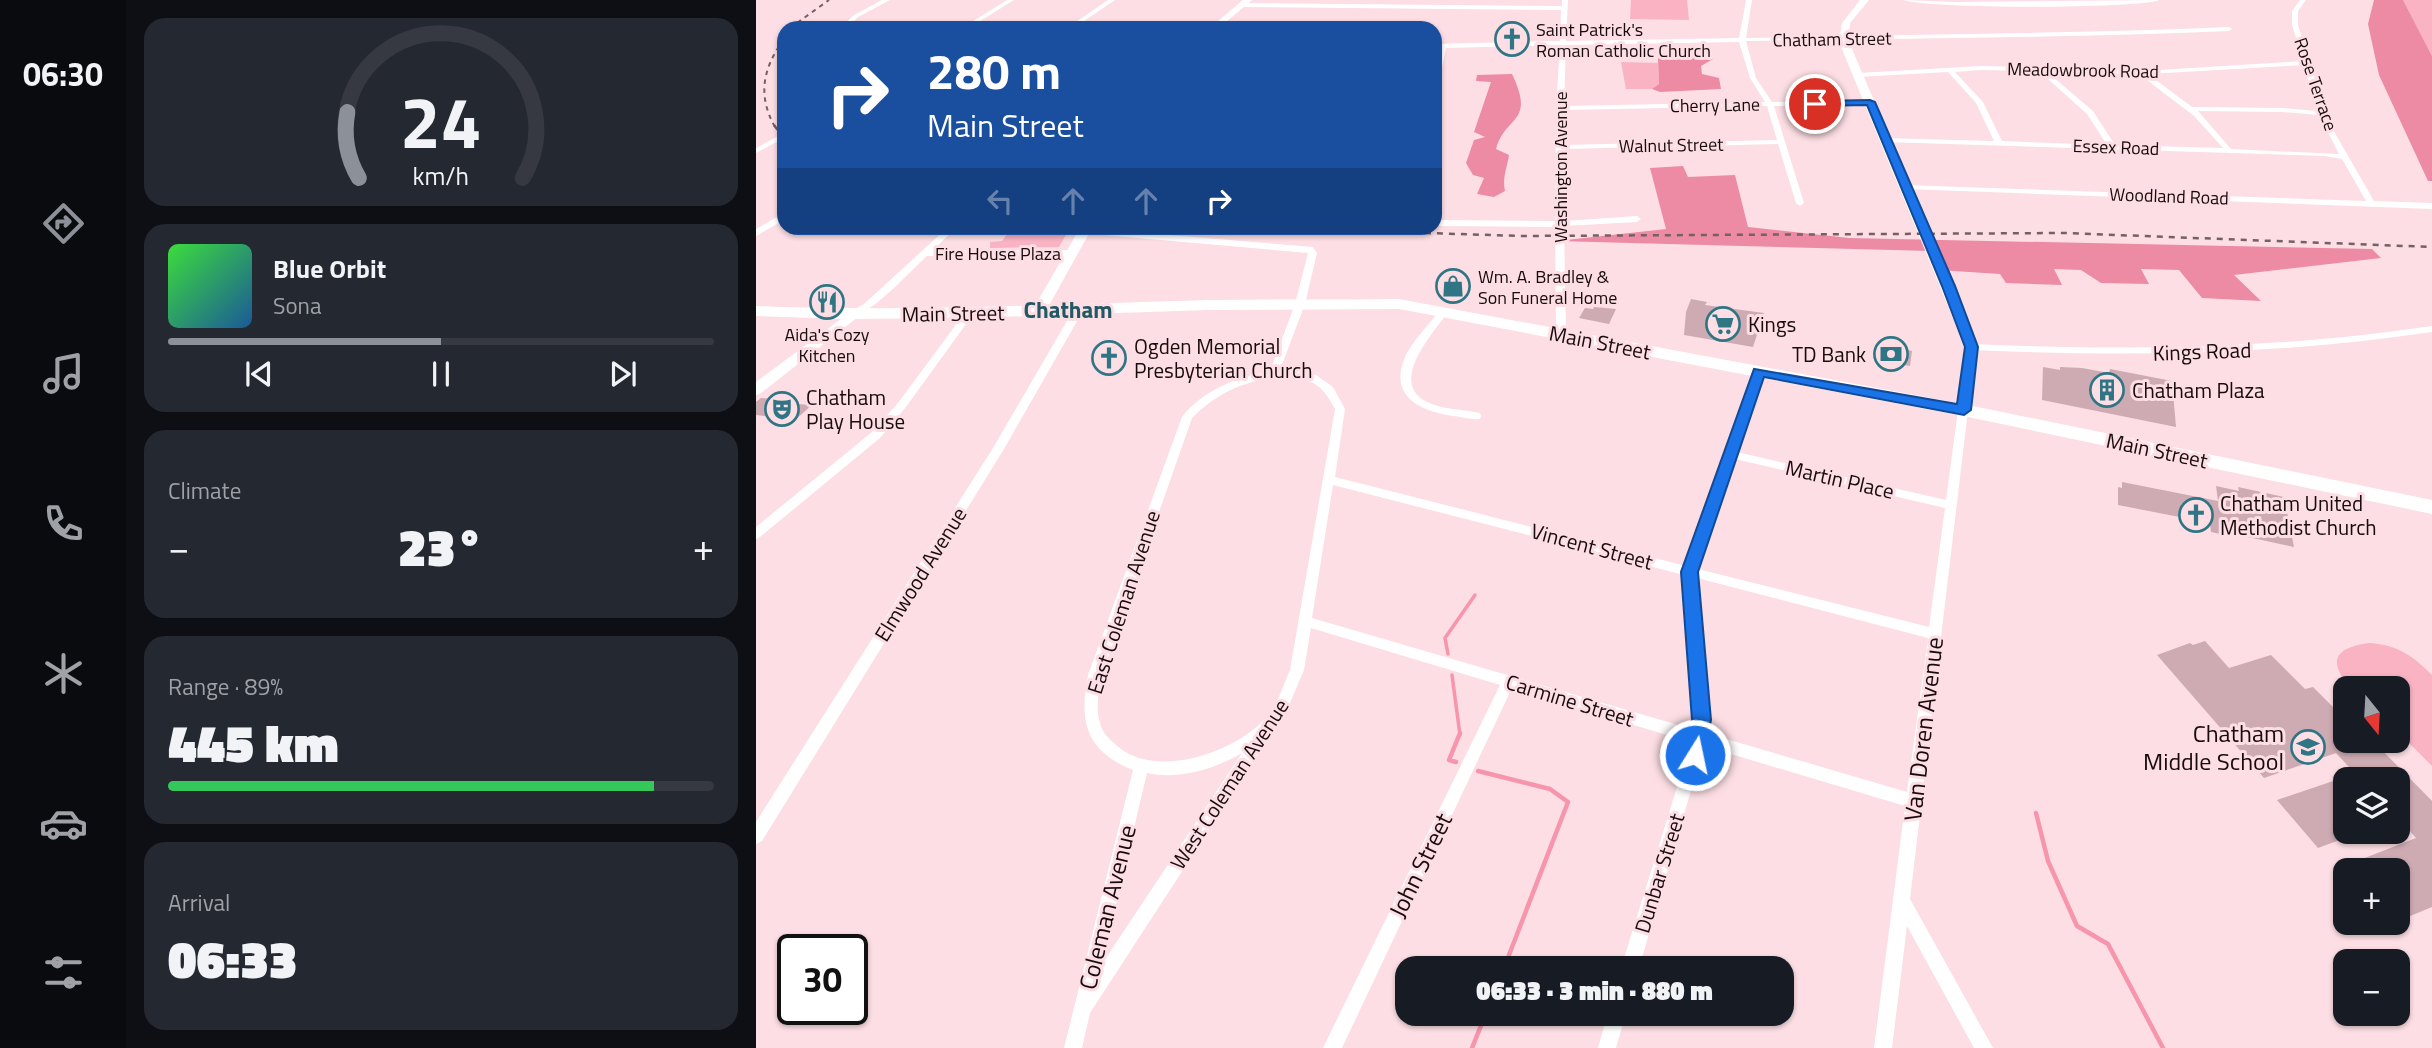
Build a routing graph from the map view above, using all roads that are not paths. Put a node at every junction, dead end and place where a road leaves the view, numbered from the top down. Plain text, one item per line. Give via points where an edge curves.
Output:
1 (887, 0) edge
2 (1011, 0) edge
3 (1112, 0) edge
4 (1565, 0) edge
5 (1749, 0) edge
6 (1865, 0) edge
7 (1906, 0) edge
8 (2157, 0) edge
9 (2302, 0) edge
10 (1245, 2) edge
11 (1565, 8) junction
12 (851, 21) edge
13 (976, 21) edge
14 (1080, 21) edge
15 (1222, 21) edge
16 (2229, 29) dead end
17 (1844, 38) junction
18 (1742, 40) junction
19 (1561, 44) junction
20 (1442, 46) edge
21 (2308, 63) junction
22 (1949, 69) junction
23 (2040, 69) junction
24 (2140, 72) junction
25 (1858, 75) junction
26 (1870, 102) junction
27 (1770, 104) junction
28 (1560, 108) junction
29 (2191, 109) junction
30 (2321, 113) junction
31 (777, 138) edge
32 (1886, 140) junction
33 (1782, 142) junction
34 (1999, 143) junction
35 (1560, 146) junction
36 (2112, 147) junction
37 (758, 148) edge
38 (2229, 151) junction
39 (2345, 157) junction
40 (1907, 187) junction
41 (2371, 203) junction
42 (1800, 204) dead end
43 (2432, 206) edge
44 (1637, 219) dead end
45 (777, 220) edge
46 (1442, 223) edge
47 (1560, 224) junction
48 (756, 233) edge
49 (944, 235) edge
50 (1082, 235) edge
51 (1152, 235) edge
52 (924, 253) junction
53 (1072, 253) junction
54 (1300, 304) junction
55 (1079, 309) junction
56 (756, 311) edge
57 (1039, 311) junction
58 (1444, 311) junction
59 (969, 313) junction
60 (853, 314) junction
61 (2432, 329) edge
62 (1561, 334) junction
63 (1972, 347) junction
64 (1759, 372) junction
65 (1274, 373) junction
66 (756, 390) edge
67 (1964, 410) junction
68 (1476, 416) dead end
69 (1730, 454) junction
70 (1330, 480) junction
71 (1950, 505) junction
72 (2432, 507) edge
73 (756, 534) edge
74 (1690, 572) junction
75 (1305, 621) junction
76 (1935, 634) junction
77 (1508, 682) junction
78 (1271, 722) junction
79 (1698, 738) junction
80 (1141, 766) junction
81 (1914, 802) junction
82 (756, 836) edge
83 (1902, 901) junction
84 (1634, 956) edge
85 (1082, 1010) junction
86 (1613, 1026) edge
87 (1073, 1048) edge
88 (1332, 1048) edge
89 (1606, 1048) edge
90 (1883, 1048) edge
91 (1984, 1048) edge

1 - 12 street
2 - 13 street
3 - 14 street
4 - 11 street, Washington Avenue
5 - 18 street
6 - 17 street via 1846,23
7 - 8 street via 1956,4
9 - 21 street, Rose Terrace via 2294,17
10 - 11 street
10 - 15 street
11 - 19 street, Washington Avenue
16 - 17 street, Chatham Street
17 - 18 street, Chatham Street
17 - 25 street
18 - 19 street, Chatham Street
18 - 27 street via 1750,70
19 - 20 street, Chatham Street
19 - 28 street, Washington Avenue
21 - 24 street, Meadowbrook Road
21 - 30 street, Rose Terrace
22 - 23 street, Meadowbrook Road
22 - 25 street, Meadowbrook Road
22 - 34 street via 1979,102
23 - 24 street, Meadowbrook Road
23 - 36 street via 2085,107
24 - 29 street
25 - 26 street
26 - 27 street, Cherry Lane
26 - 32 street
27 - 28 street, Cherry Lane
27 - 33 street
28 - 35 street, Washington Avenue
29 - 30 street
29 - 38 street
30 - 39 street, Rose Terrace
31 - 37 street
32 - 34 street, Essex Road
32 - 40 street
33 - 35 street, Walnut Street
33 - 42 street
34 - 36 street, Essex Road
35 - 47 street, Washington Avenue
36 - 38 street, Essex Road
38 - 39 street, Essex Road
39 - 41 street, Rose Terrace
40 - 41 street, Woodland Road
40 - 63 street
41 - 43 street, Woodland Road
44 - 47 street
45 - 48 street
46 - 47 street
47 - 62 street, Washington Avenue
49 - 52 street
50 - 53 street
51 - 54 street via 1310,249 1313,253
52 - 53 street, Fire House Plaza
52 - 60 street
53 - 57 street
54 - 55 main road, Main Street
54 - 58 main road, Main Street via 1399,304
54 - 65 street
55 - 57 main road, Main Street
55 - 82 street, Elmwood Avenue via 998,449
56 - 60 main road, Main Street
57 - 59 main road, Main Street
58 - 62 main road, Main Street
58 - 68 street via 1410,357 1410,393 1413,401 1425,407
59 - 60 main road, Main Street
59 - 73 street via 877,434
60 - 66 street
61 - 63 street, Kings Road via 2322,345 2207,352
62 - 64 main road, Main Street
63 - 67 street
64 - 67 main road, Main Street
64 - 69 street, Dunbar Street
65 - 70 street, West Coleman Avenue via 1308,377 1338,400 1341,414
65 - 80 street, East Coleman Avenue via 1223,387 1187,416 1095,675 1088,708 1098,738 1109,751
67 - 71 street, Van Doren Avenue
67 - 72 main road, Main Street
69 - 71 street, Martin Place
69 - 74 street, Dunbar Street
70 - 74 street, Vincent Street
70 - 75 street, West Coleman Avenue
71 - 76 street, Van Doren Avenue
74 - 76 street, Vincent Street
74 - 79 street, Dunbar Street via 1701,720
75 - 77 street, Carmine Street
75 - 78 street, West Coleman Avenue via 1297,670
76 - 81 street, Van Doren Avenue
77 - 79 street, Carmine Street
77 - 88 street, John Street
78 - 80 street, East Coleman Avenue via 1247,744 1205,763 1161,769
78 - 85 street, West Coleman Avenue
79 - 81 street, Carmine Street
79 - 84 street, Dunbar Street
80 - 85 street, Coleman Avenue
81 - 83 street, Van Doren Avenue
83 - 90 street, Van Doren Avenue
83 - 91 street
85 - 87 street, Coleman Avenue
86 - 89 street

